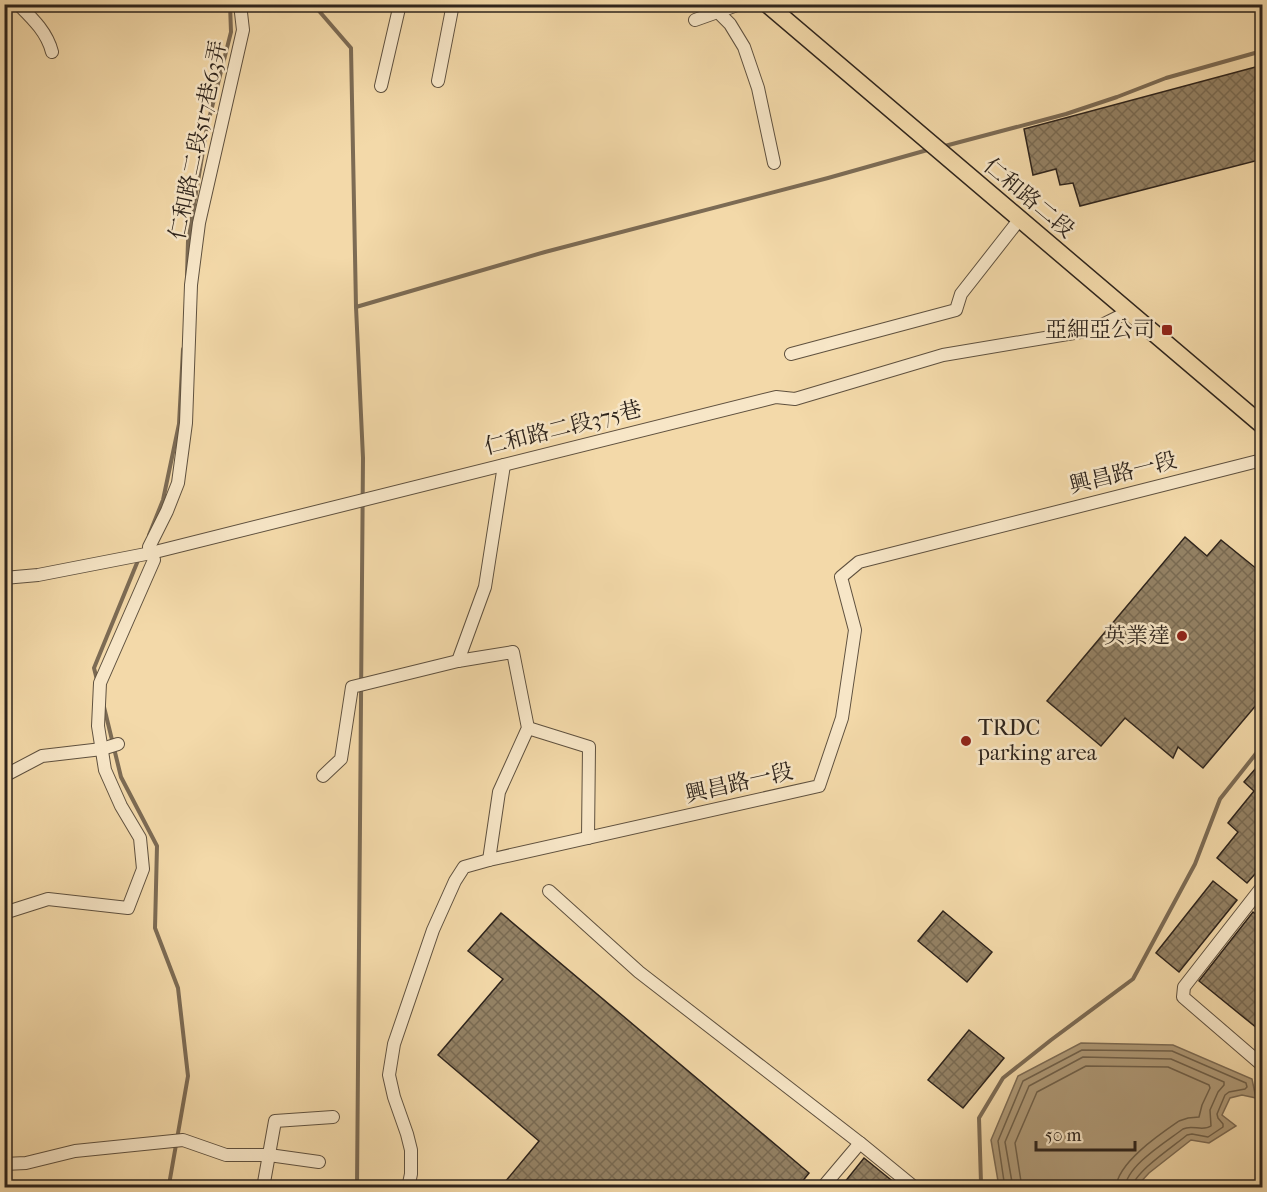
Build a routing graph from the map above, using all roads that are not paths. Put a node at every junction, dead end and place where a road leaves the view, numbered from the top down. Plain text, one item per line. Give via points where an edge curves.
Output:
1 (18, 4) edge
2 (240, 4) edge
3 (400, 4) edge
4 (453, 4) edge
5 (740, 4) edge
6 (770, 5) edge
7 (719, 13) junction
8 (695, 20) dead end
9 (52, 52) dead end
10 (438, 81) dead end
11 (381, 86) dead end
12 (774, 163) dead end
13 (1019, 220) junction
14 (1128, 312) junction
15 (791, 354) dead end
16 (1263, 425) edge
17 (1263, 460) edge
18 (504, 465) junction
19 (144, 555) junction
20 (4, 578) edge
21 (458, 661) junction
22 (528, 728) junction
23 (109, 746) junction
24 (4, 776) edge
25 (323, 776) dead end
26 (588, 838) junction
27 (489, 860) junction
28 (1263, 886) edge
29 (549, 891) dead end
30 (4, 913) edge
31 (1263, 1065) edge
32 (333, 1117) dead end
33 (860, 1143) junction
34 (269, 1155) junction
35 (319, 1162) dead end
36 (4, 1164) edge
37 (1263, 1183) edge
38 (263, 1188) edge
39 (408, 1188) edge
40 (822, 1188) edge
41 (915, 1188) edge
42 (1259, 1188) edge

1 - 9 street via 43,30
2 - 19 street, 仁和路二段517巷63弄 via 243,30 199,223 191,285 186,423 178,483
3 - 11 street
4 - 10 street
5 - 7 street
6 - 13 main road, 仁和路二段
7 - 8 street
7 - 12 street via 744,47 758,88
13 - 14 main road, 仁和路二段
13 - 15 street via 961,294 956,310
14 - 16 main road, 仁和路二段
14 - 18 street, 仁和路二段375巷 via 1092,330 943,355 795,399 776,397
17 - 26 street, 興昌路一段 via 859,562 841,578 855,630 842,718 819,786
18 - 19 street, 仁和路二段375巷
18 - 21 street via 485,587
19 - 20 street, 仁和路二段375巷
19 - 23 street, 仁和路二段517巷63弄 via 154,560 100,683 98,726
21 - 22 street via 513,652
21 - 25 street via 352,687 341,759
22 - 26 street via 589,747
22 - 27 street via 499,792
23 - 24 street via 42,756
23 - 30 street, 仁和路二段517巷63弄 via 105,770 140,838 143,869 128,908 48,899
26 - 27 street, 興昌路一段
27 - 39 street, 興昌路一段 via 464,867 455,880 433,930 394,1044 389,1075 411,1150
28 - 31 street via 1184,987 1183,997
29 - 33 street via 639,972
32 - 34 street via 275,1121
33 - 40 street
33 - 41 street
34 - 35 street
34 - 36 street via 226,1155 183,1140 75,1151
34 - 38 street
37 - 42 street

